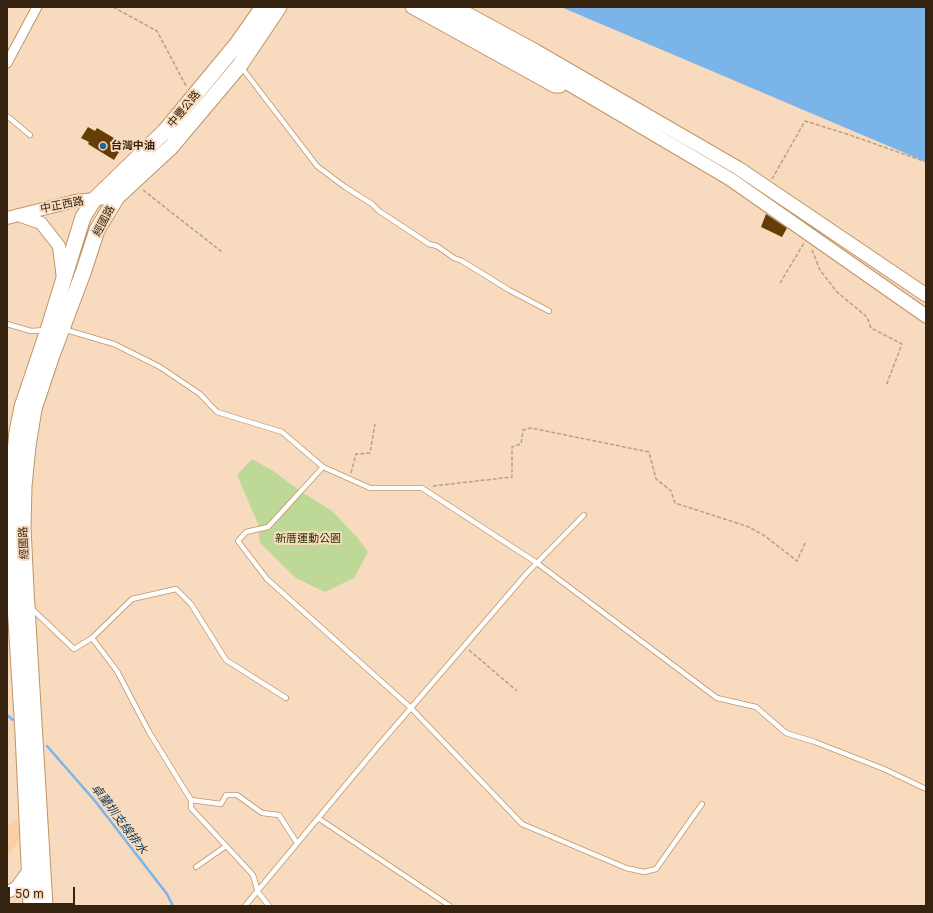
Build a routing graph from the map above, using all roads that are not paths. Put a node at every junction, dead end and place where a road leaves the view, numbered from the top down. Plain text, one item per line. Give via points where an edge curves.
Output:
1 (37, 7) edge
2 (263, 7) edge
3 (279, 7) edge
4 (412, 7) edge
5 (433, 7) edge
6 (455, 7) edge
7 (7, 63) edge
8 (240, 65) junction
9 (580, 83) junction
10 (7, 116) edge
11 (173, 133) junction
12 (30, 135) dead end
13 (117, 197) junction
14 (94, 200) junction
15 (13, 216) edge
16 (63, 283) junction
17 (926, 295) edge
18 (549, 311) dead end
19 (926, 316) edge
20 (7, 324) edge
21 (55, 329) junction
22 (323, 468) junction
23 (584, 515) dead end
24 (538, 563) junction
25 (18, 591) edge
26 (92, 638) junction
27 (286, 698) dead end
28 (412, 708) junction
29 (926, 789) edge
30 (191, 800) junction
31 (702, 804) dead end
32 (318, 818) junction
33 (296, 843) junction
34 (226, 846) junction
35 (196, 867) dead end
36 (28, 870) junction
37 (7, 892) edge
38 (258, 892) junction
39 (31, 906) edge
40 (45, 906) edge
41 (245, 906) edge
42 (270, 906) edge
43 (450, 906) edge

1 - 7 street
2 - 11 main road, 中豐公路 via 193,99
3 - 8 main road, 中豐公路
4 - 9 main road via 555,86
5 - 9 main road via 524,57
6 - 9 main road
8 - 11 main road, 中豐公路
8 - 18 lane via 317,166 429,244 437,246
9 - 17 main road via 738,168
9 - 19 main road via 730,179
10 - 12 lane
11 - 13 main road, 中豐公路 via 171,147
11 - 14 main road, 中豐公路
13 - 14 street, 中正西路
13 - 21 main road, 經國路 via 96,230
14 - 15 street, 中正西路 via 75,201
14 - 16 main road, 經國路 via 83,217
15 - 16 street via 41,223 59,246
16 - 21 main road, 經國路
20 - 21 lane via 31,331
21 - 22 lane via 114,344 160,367 200,394 217,412 282,432
21 - 25 main road, 經國路 via 52,355 34,409 28,446
21 - 25 main road, 經國路 via 14,431 12,505
22 - 24 lane via 370,488 422,488
22 - 28 lane via 268,526 246,532 238,541 267,579
23 - 24 lane
24 - 28 lane
24 - 29 lane via 717,698 756,707 786,733 884,769
25 - 26 lane via 74,649
25 - 36 main road, 經國路
25 - 40 main road, 經國路
26 - 27 lane via 132,599 176,588 191,604 226,660
26 - 30 lane via 117,671 149,732
28 - 31 lane via 522,824 626,868 644,872 656,868
28 - 32 lane
30 - 33 lane via 221,804 226,795 236,795 262,813 279,815
30 - 34 lane via 191,808
32 - 33 lane
32 - 43 lane
33 - 38 lane
34 - 35 lane
34 - 38 lane via 253,875
36 - 37 street via 16,888
36 - 39 main road, 經國路
38 - 41 lane
38 - 42 lane

